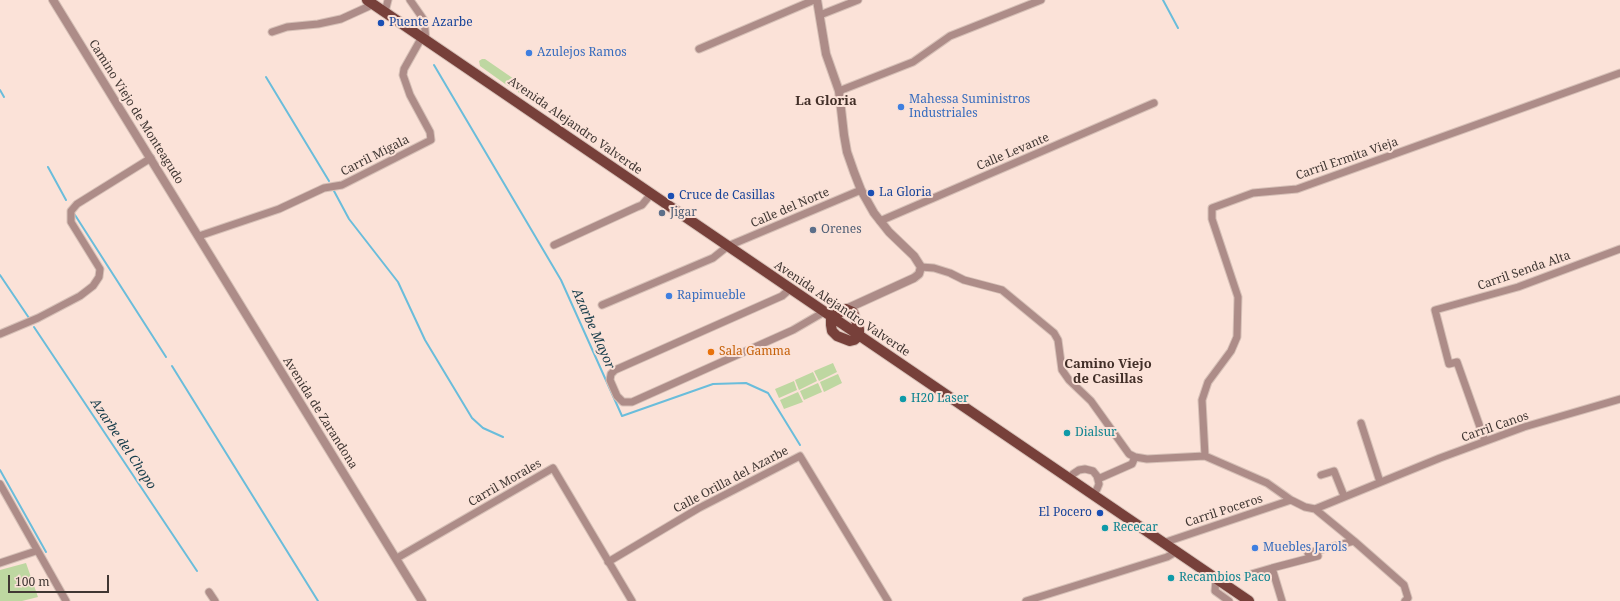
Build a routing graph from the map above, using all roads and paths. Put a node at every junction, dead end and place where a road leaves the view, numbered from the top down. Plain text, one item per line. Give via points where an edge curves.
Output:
1 (53, 0) edge
2 (388, 0) edge
3 (410, 0) edge
4 (814, 0) edge
5 (817, 0) edge
6 (858, 0) edge
7 (1041, 0) edge
8 (369, 1) edge
9 (385, 12) junction
10 (820, 15) junction
11 (272, 32) dead end
12 (424, 38) junction
13 (699, 49) dead end
14 (1620, 73) edge
15 (839, 91) junction
16 (1154, 103) dead end
17 (151, 158) junction
18 (861, 190) junction
19 (651, 194) junction
20 (880, 221) junction
21 (199, 236) junction
22 (554, 245) dead end
23 (728, 246) junction
24 (1620, 249) edge
25 (921, 267) junction
26 (790, 289) junction
27 (859, 303) junction
28 (602, 305) dead end
29 (846, 309) junction
30 (828, 315) junction
31 (856, 318) junction
32 (0, 334) edge
33 (859, 336) junction
34 (1620, 399) edge
35 (1362, 423) dead end
36 (1485, 442) junction
37 (1205, 456) junction
38 (1134, 457) junction
39 (1321, 475) dead end
40 (1098, 479) junction
41 (1070, 480) junction
42 (1380, 482) junction
43 (0, 484) edge
44 (1093, 495) junction
45 (1344, 496) junction
46 (1291, 500) junction
47 (1315, 509) junction
48 (1354, 541) junction
49 (1163, 543) junction
50 (36, 551) junction
51 (1176, 552) junction
52 (1318, 556) dead end
53 (397, 558) junction
54 (608, 562) junction
55 (1277, 562) dead end
56 (0, 563) edge
57 (1272, 568) junction
58 (1248, 576) dead end
59 (1216, 579) junction
60 (209, 592) dead end
61 (1406, 599) edge
62 (66, 601) edge
63 (215, 601) edge
64 (422, 601) edge
65 (632, 601) edge
66 (888, 601) edge
67 (1026, 601) edge
68 (1229, 601) edge
69 (1249, 601) edge
70 (1282, 601) edge

1 - 17 street, Camino Viejo de Monteagudo
2 - 9 street
3 - 12 street via 424,20
4 - 13 street
5 - 10 street
6 - 10 street
7 - 15 street via 950,36 913,62
8 - 9 main road
8 - 11 street via 341,19 287,27
9 - 12 main road, Avenida Alejandro Valverde
10 - 15 street via 826,54
12 - 19 main road, Avenida Alejandro Valverde
12 - 21 street, Carril Migala via 404,69 403,75 410,95 430,132 431,140 342,185 324,188 279,209
14 - 37 street, Carril Ermita Vieja via 1297,189 1253,193 1212,208 1212,219 1238,297 1237,337 1231,352 1208,382 1202,400
15 - 18 street via 847,152
16 - 20 street, Calle Levante
17 - 21 street, Camino Viejo de Monteagudo
17 - 32 street via 77,204 71,211 71,222 100,269 99,277 93,286 80,296 38,318
18 - 20 street
18 - 23 street, Calle del Norte
19 - 22 street via 637,208
19 - 23 main road, Avenida Alejandro Valverde
20 - 25 street via 914,256
21 - 53 street, Avenida de Zarandona
23 - 26 main road, Avenida Alejandro Valverde
23 - 28 street, Calle del Norte via 713,258
24 - 36 street, Carril Senda Alta via 1518,286 1435,310 1449,364 1457,362
25 - 27 street via 919,274 914,278
25 - 38 street via 934,268 964,280 1002,290 1054,333 1058,340 1062,370 1091,401 1129,454
26 - 30 main road, Avenida Alejandro Valverde
26 - 30 street via 782,296 614,370 610,380 616,396 623,402 632,402
27 - 29 street
27 - 31 street
29 - 30 main road
29 - 31 main road
30 - 33 main road, Avenida Alejandro Valverde
31 - 33 main road
33 - 41 main road, Avenida Alejandro Valverde
34 - 36 street, Carril Canos via 1524,427
35 - 42 street
36 - 42 street, Carril Canos
37 - 38 street via 1147,459
37 - 46 street via 1267,483
38 - 40 street via 1132,464
39 - 45 street via 1334,471
40 - 41 street via 1092,471 1083,469 1077,471
40 - 44 street via 1097,489
41 - 44 main road, Avenida Alejandro Valverde
42 - 45 street, Carril Canos
43 - 50 street
44 - 49 main road, Avenida Alejandro Valverde
45 - 47 street, Carril Canos
46 - 47 street
46 - 49 street, Carril Poceros
47 - 48 street
48 - 55 street
48 - 61 street via 1404,585
49 - 51 main road, Avenida Alejandro Valverde
50 - 56 street
50 - 62 street
51 - 59 main road, Avenida Alejandro Valverde
51 - 67 street via 1168,558
52 - 57 street
53 - 54 street, Carril Morales via 553,468
53 - 64 street, Avenida de Zarandona
54 - 65 street, Carril Morales
54 - 66 street, Calle Orilla del Azarbe via 699,508 800,456
57 - 58 street
57 - 70 street
59 - 68 street via 1216,591
59 - 69 main road, Avenida Alejandro Valverde
60 - 63 street

